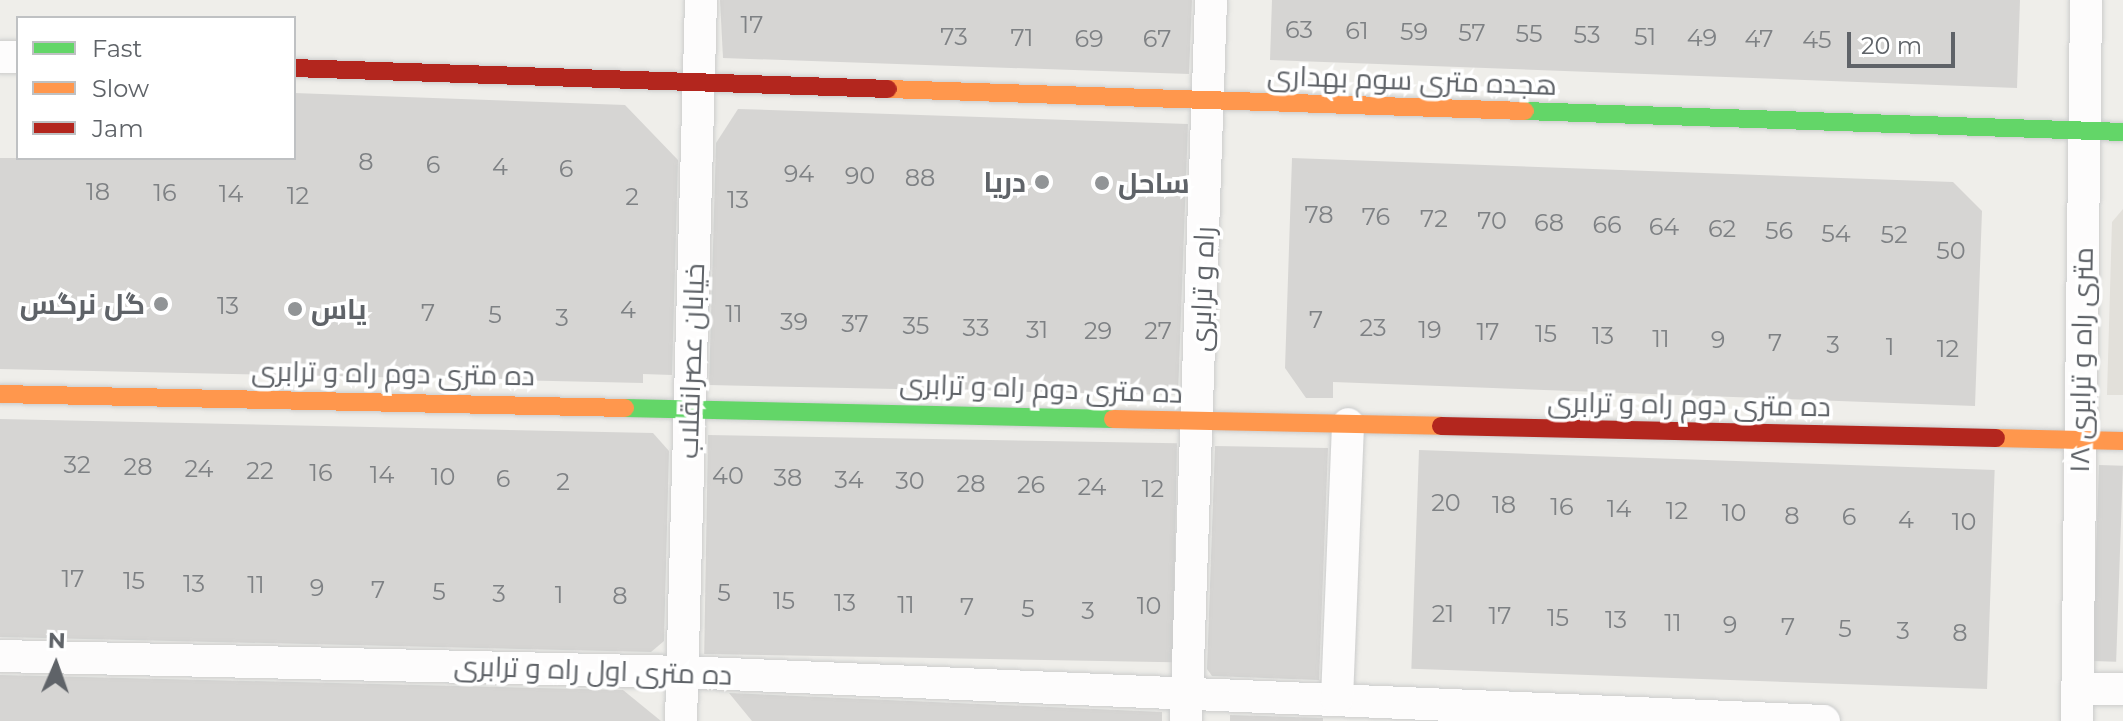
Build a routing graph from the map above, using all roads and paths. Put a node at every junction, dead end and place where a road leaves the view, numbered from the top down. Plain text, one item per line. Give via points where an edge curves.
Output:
1 (701, 0) edge
2 (1211, 0) edge
3 (2086, 0) edge
4 (296, 68) edge
5 (699, 84) junction
6 (1209, 102) junction
7 (2084, 130) junction
8 (2123, 132) edge
9 (0, 394) edge
10 (690, 406) junction
11 (1197, 420) junction
12 (1348, 424) junction
13 (2080, 441) junction
14 (2123, 441) edge
15 (0, 656) edge
16 (682, 672) junction
17 (2078, 689) junction
18 (2123, 689) edge
19 (1337, 699) junction
20 (1186, 707) edge
21 (681, 721) edge
22 (1824, 721) edge
23 (2077, 721) edge

1 - 5 street, خیابان عصرانقلاب
2 - 6 street, راه و ترابری
3 - 7 street, ۱۸ متری راه و ترابری
4 - 5 street, هجده متری سوم بهداری
5 - 6 street, هجده متری سوم بهداری
5 - 10 street, خیابان عصرانقلاب
6 - 7 street, هجده متری سوم بهداری
6 - 11 street, راه و ترابری
7 - 8 street, هجده متری سوم بهداری
7 - 13 street, ۱۸ متری راه و ترابری
9 - 10 street, ده متری دوم راه و ترابری
10 - 11 street, ده متری دوم راه و ترابری
10 - 16 street, خیابان عصرانقلاب
11 - 12 street, ده متری دوم راه و ترابری
11 - 20 street, راه و ترابری
12 - 13 street, ده متری دوم راه و ترابری
12 - 19 street
13 - 14 street, ده متری دوم راه و ترابری
13 - 17 street, ۱۸ متری راه و ترابری
15 - 16 street, ده متری اول راه و ترابری
16 - 20 street, ده متری اول راه و ترابری
16 - 21 street, خیابان عصرانقلاب
17 - 18 street
17 - 23 street, ۱۸ متری راه و ترابری
19 - 20 street, ده متری اول راه و ترابری
19 - 22 street, ده متری اول راه و ترابری

